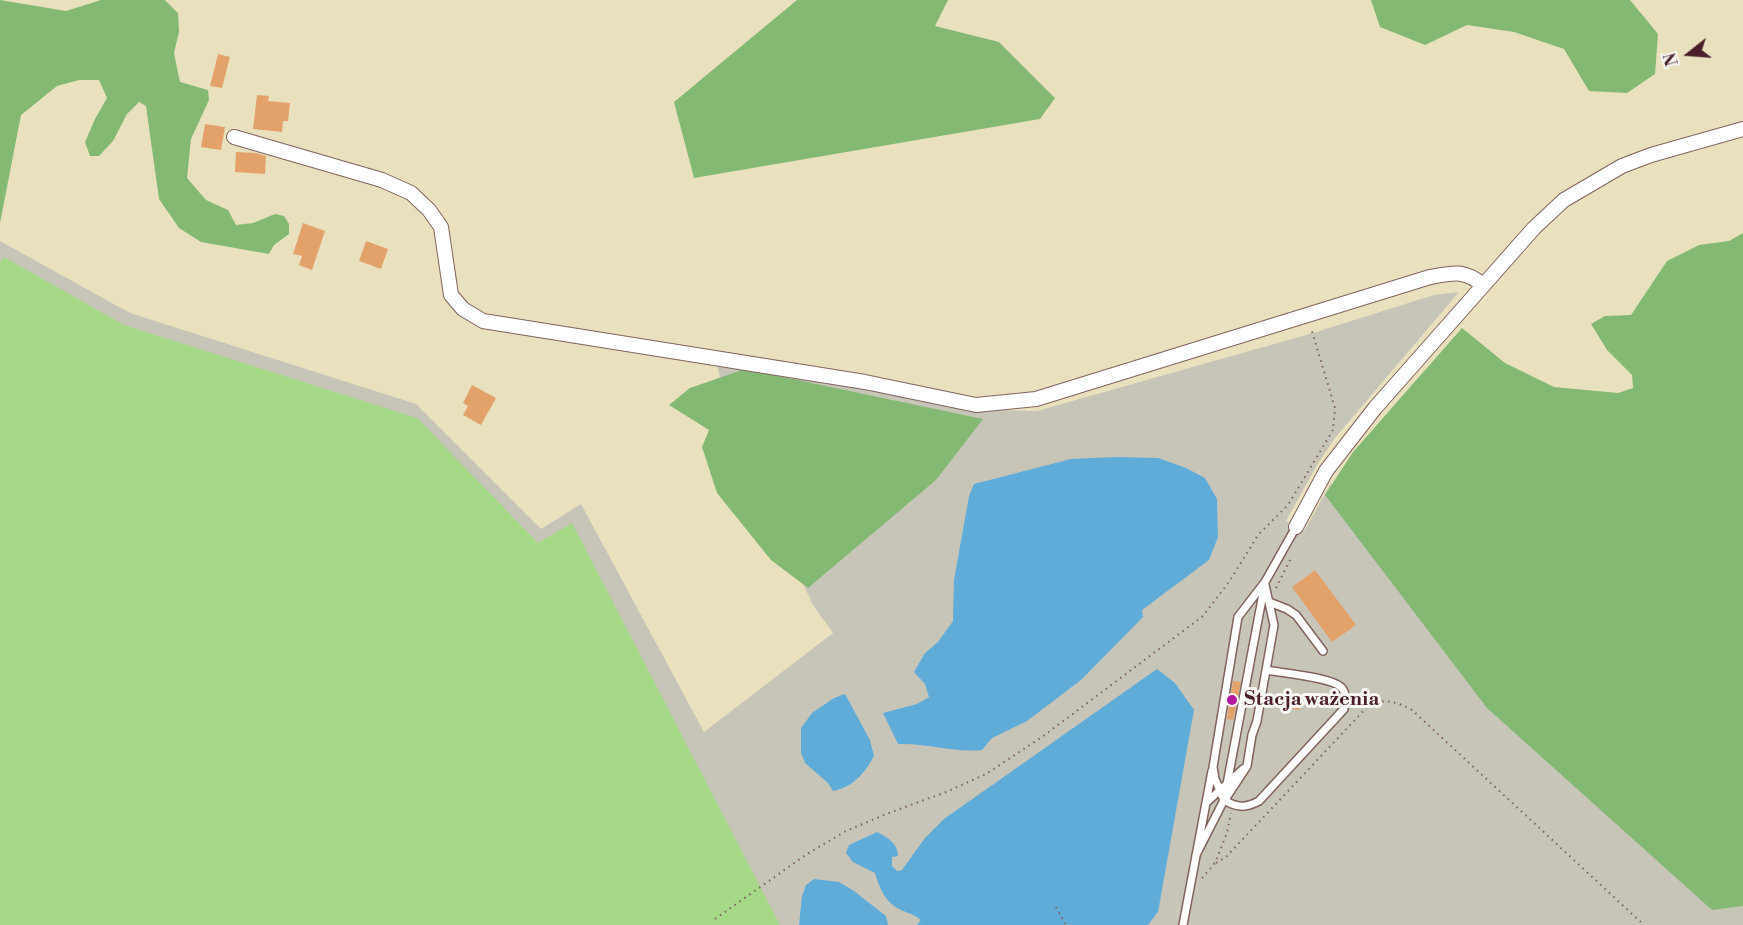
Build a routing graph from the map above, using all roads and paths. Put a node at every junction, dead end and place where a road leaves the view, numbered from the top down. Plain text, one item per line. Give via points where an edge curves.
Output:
1 (1743, 129) edge
2 (234, 137) dead end
3 (1483, 285) junction
4 (1308, 316) junction
5 (1296, 527) joint
6 (1292, 558) dead end
7 (1265, 582) junction
8 (1269, 602) junction
9 (1323, 651) dead end
10 (1266, 670) junction
11 (1247, 766) junction
12 (1213, 767) junction
13 (1228, 782) junction
14 (1219, 790) junction
15 (1224, 800) junction
16 (1206, 803) junction
17 (1232, 804) junction
18 (1196, 855) junction
19 (1215, 863) junction
20 (1201, 882) dead end
21 (1056, 907) dead end
22 (715, 919) dead end
23 (1066, 925) edge
24 (1183, 925) edge
25 (1644, 925) edge

1 - 3 street via 1651,155 1605,174 1564,200
2 - 4 street via 382,180 411,193 441,227 451,295 463,309 483,321 865,381 976,405 1036,399
3 - 4 street via 1472,276 1455,272
3 - 5 street via 1375,408 1326,471
4 - 22 path via 1335,408 1333,430 1288,505 1258,536 1203,615 986,774 846,831
5 - 7 lane
6 - 8 path
7 - 8 lane
7 - 12 lane via 1238,617
7 - 13 lane
8 - 9 lane via 1296,615
8 - 10 lane via 1274,625
10 - 11 lane
10 - 17 lane via 1330,681 1342,688 1347,699 1344,709 1259,801 1250,806
11 - 13 lane
11 - 15 lane
12 - 14 lane
12 - 16 lane
13 - 14 lane
13 - 15 lane
14 - 15 lane
14 - 16 lane
15 - 17 lane
15 - 18 lane
16 - 18 lane
17 - 19 path via 1227,833
18 - 24 lane
19 - 20 path
19 - 25 path via 1226,857 1369,705 1389,701 1412,710
21 - 23 path

